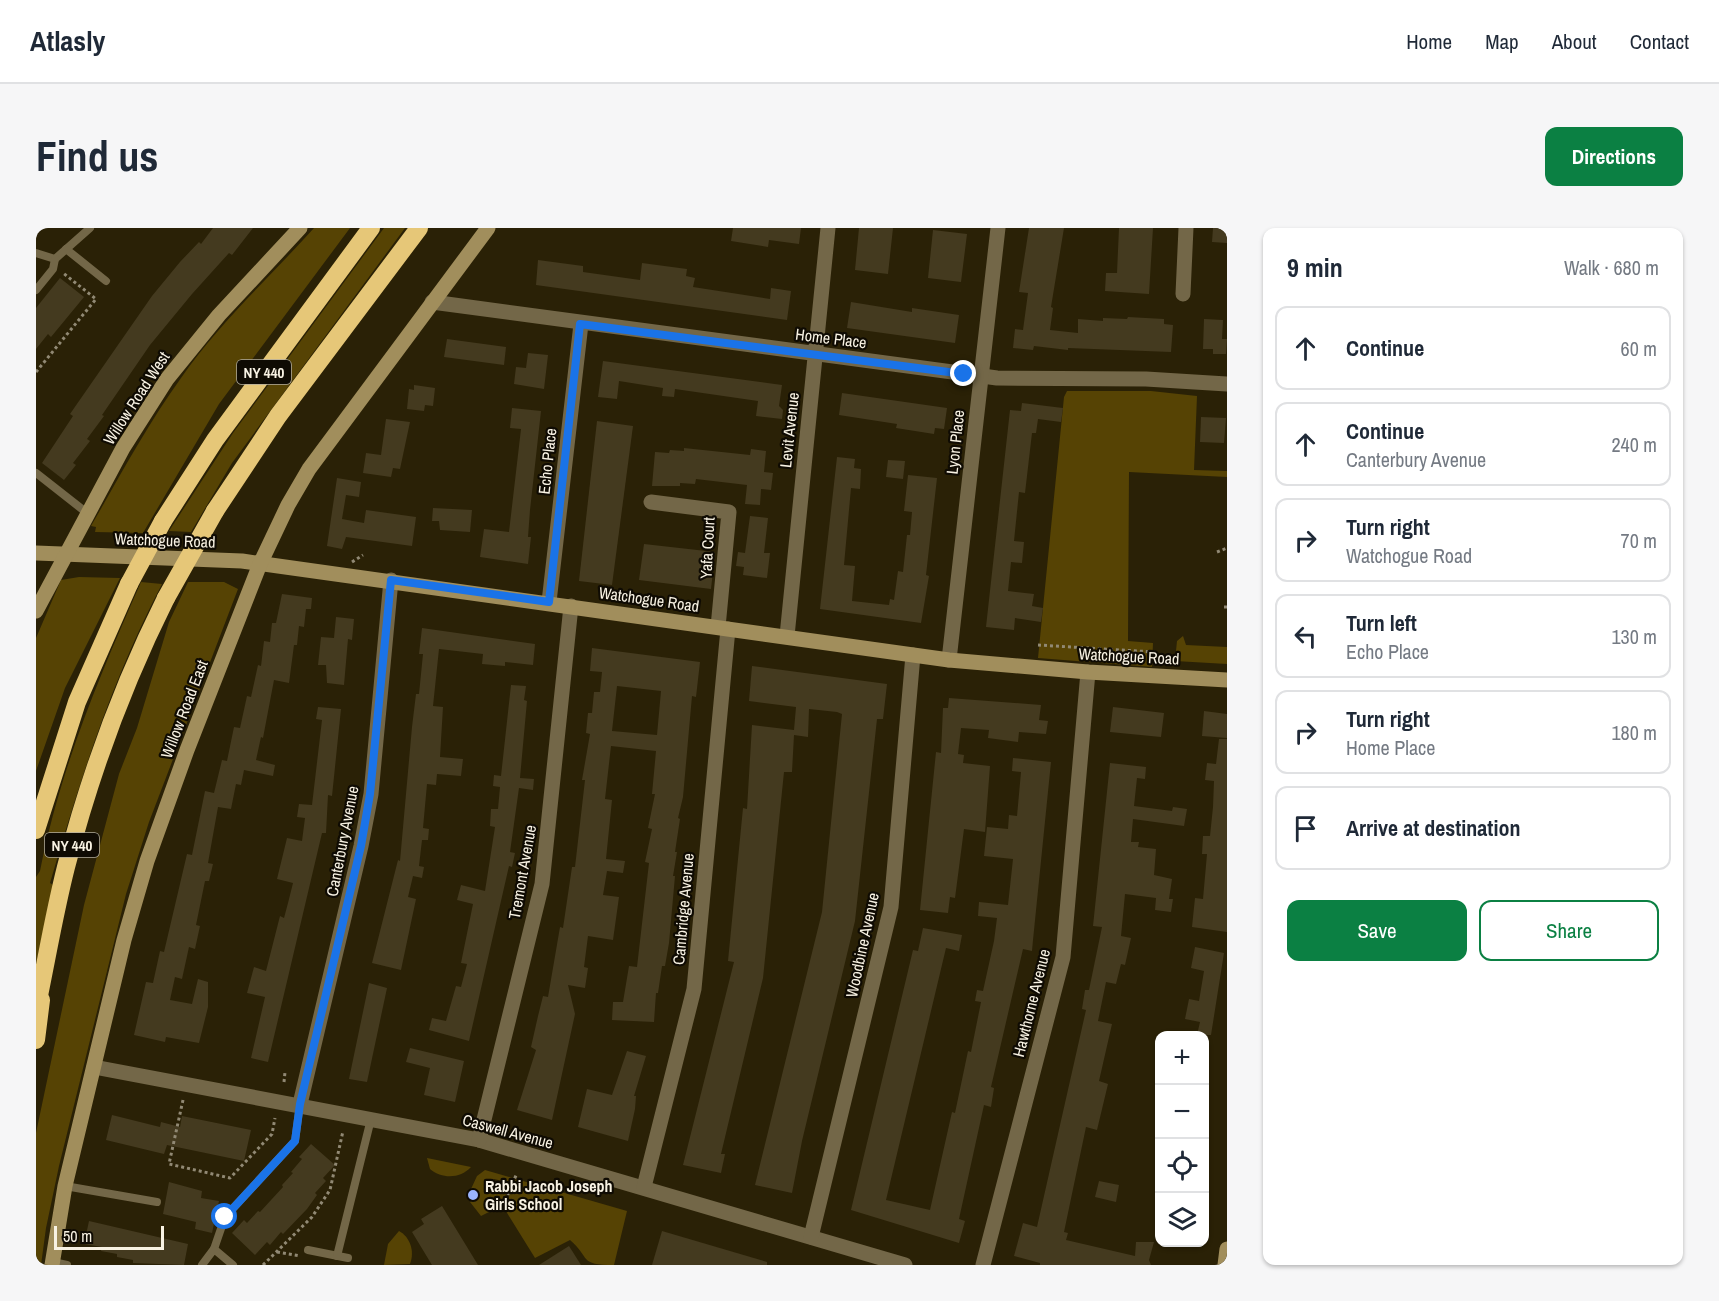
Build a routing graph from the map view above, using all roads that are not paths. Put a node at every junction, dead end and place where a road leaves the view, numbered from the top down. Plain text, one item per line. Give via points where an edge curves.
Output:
1 (90, 228) edge
2 (300, 228) edge
3 (371, 228) edge
4 (419, 228) edge
5 (488, 228) edge
6 (828, 228) edge
7 (998, 228) edge
8 (1186, 228) edge
9 (66, 249) junction
10 (36, 253) edge
11 (55, 259) junction
12 (106, 281) dead end
13 (36, 290) edge
14 (1183, 294) dead end
15 (432, 302) junction
16 (580, 324) junction
17 (815, 354) junction
18 (981, 376) junction
19 (1227, 384) edge
20 (36, 473) edge
21 (651, 502) dead end
22 (87, 513) junction
23 (36, 553) edge
24 (65, 554) junction
25 (260, 564) junction
26 (391, 580) junction
27 (549, 602) junction
28 (571, 606) junction
29 (36, 611) edge
30 (723, 628) junction
31 (787, 636) junction
32 (913, 655) junction
33 (949, 660) junction
34 (1088, 672) junction
35 (1227, 680) edge
36 (36, 830) edge
37 (44, 975) junction
38 (36, 1010) edge
39 (36, 1040) edge
40 (93, 1067) junction
41 (300, 1104) junction
42 (371, 1119) junction
43 (479, 1140) junction
44 (65, 1186) junction
45 (644, 1187) junction
46 (157, 1202) dead end
47 (812, 1238) junction
48 (214, 1249) junction
49 (1227, 1249) edge
50 (308, 1250) dead end
51 (337, 1256) junction
52 (348, 1258) dead end
53 (57, 1264) edge
54 (202, 1265) edge
55 (233, 1265) edge
56 (905, 1265) edge
57 (983, 1265) edge
58 (1225, 1265) edge

1 - 9 lane
2 - 22 street, Willow Road West via 219,315 167,379
3 - 36 highway, NY 440, bridge via 215,440 163,521 129,584 77,702
4 - 37 highway, NY 440, bridge via 278,416 215,511 166,598 116,708 96,766 65,870
5 - 15 street, Willow Road East
6 - 17 street, Levit Avenue
7 - 18 street, Lyon Place
8 - 14 street
9 - 11 lane
9 - 12 lane
10 - 11 lane
11 - 13 lane via 53,269
15 - 16 street, Home Place
15 - 25 street, Willow Road East via 309,469
16 - 17 street, Home Place
16 - 27 street, Echo Place
17 - 18 street, Home Place
17 - 31 street, Levit Avenue
18 - 19 street, Home Place
18 - 33 street, Lyon Place
20 - 22 lane
21 - 30 street, Yafa Court via 729,512
22 - 24 street, Willow Road West
23 - 24 street, Watchogue Road
24 - 25 street, Watchogue Road
24 - 29 street, Willow Road West
25 - 26 street, Watchogue Road
25 - 40 street, Willow Road East via 147,861
26 - 27 street, Watchogue Road
26 - 41 street, Canterbury Avenue via 363,836
27 - 28 street, Watchogue Road
28 - 30 street, Watchogue Road
28 - 43 street, Tremont Avenue via 542,884
30 - 31 street, Watchogue Road
30 - 45 street, Cambridge Avenue via 694,989
31 - 32 street, Watchogue Road
32 - 33 street, Watchogue Road
32 - 47 street, Woodbine Avenue via 891,907
33 - 34 street, Watchogue Road
34 - 35 street, Watchogue Road
34 - 57 street, Hawthorne Avenue via 1063,957
37 - 38 highway, NY 440
37 - 39 highway
40 - 41 street, Caswell Avenue
40 - 44 street, Willow Road East
41 - 42 street, Caswell Avenue
41 - 48 lane via 295,1141 225,1217
42 - 43 street, Caswell Avenue
42 - 51 lane
43 - 45 street, Caswell Avenue
44 - 46 lane
44 - 53 street, Willow Road East
45 - 47 street, Caswell Avenue
47 - 56 street, Caswell Avenue
48 - 54 lane
48 - 55 lane
49 - 58 street
50 - 51 lane
51 - 52 lane

